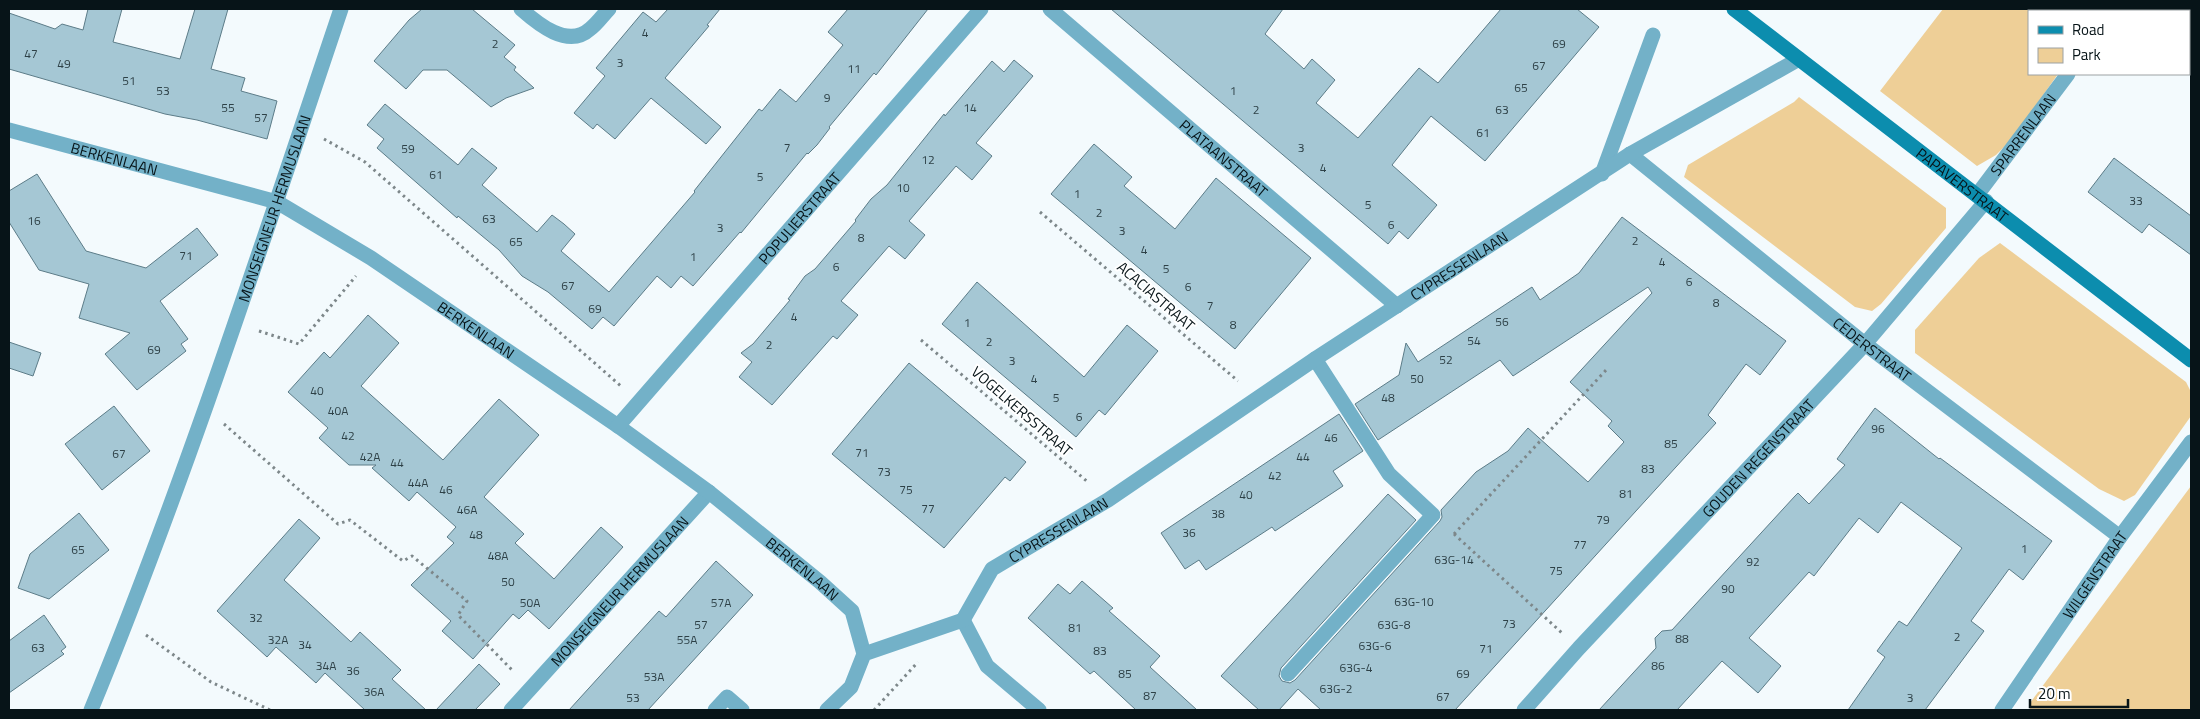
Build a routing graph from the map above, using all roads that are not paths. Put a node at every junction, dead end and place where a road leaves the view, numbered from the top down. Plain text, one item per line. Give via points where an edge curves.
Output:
1 (341, 9) edge
2 (521, 9) edge
3 (609, 9) edge
4 (981, 9) edge
5 (1050, 9) edge
6 (1734, 9) edge
7 (1654, 35) dead end
8 (1799, 58) junction
9 (2067, 75) edge
10 (9, 130) edge
11 (1630, 154) junction
12 (1602, 174) junction
13 (1982, 198) junction
14 (277, 202) junction
15 (1397, 306) junction
16 (1865, 344) junction
17 (1316, 359) junction
18 (2191, 360) edge
19 (618, 426) junction
20 (2191, 442) edge
21 (709, 492) junction
22 (2120, 537) junction
23 (963, 620) junction
24 (864, 654) junction
25 (1288, 674) dead end
26 (92, 710) edge
27 (511, 710) edge
28 (715, 710) edge
29 (742, 710) edge
30 (827, 710) edge
31 (1039, 710) edge
32 (1524, 710) edge
33 (2002, 710) edge

1 - 14 street, MONSEIGNEUR HERMUSLAAN
2 - 3 street via 542,27 569,37 589,31
4 - 19 street, POPULIERSTRAAT
5 - 15 street, PLATAANSTRAAT
6 - 8 street, PAPAVERSTRAAT
7 - 12 street
8 - 11 street, CYPRESSENLAAN
8 - 13 street, PAPAVERSTRAAT
9 - 13 street, SPARRENLAAN
10 - 14 street, BERKENLAAN
11 - 12 street, CYPRESSENLAAN
11 - 16 street, CEDERSTRAAT
12 - 15 street, CYPRESSENLAAN
13 - 16 street, GOUDEN REGENSTRAAT
13 - 18 street, PAPAVERSTRAAT
14 - 19 street, BERKENLAAN via 371,258
14 - 26 street, MONSEIGNEUR HERMUSLAAN
15 - 17 street, CYPRESSENLAAN
16 - 22 street, CEDERSTRAAT
16 - 32 street, GOUDEN REGENSTRAAT
17 - 23 street, CYPRESSENLAAN via 1108,500 992,568
17 - 25 street via 1390,474 1433,515
19 - 21 street, BERKENLAAN
20 - 22 street, WILGENSTRAAT
21 - 24 street, BERKENLAAN via 852,611
21 - 27 street, MONSEIGNEUR HERMUSLAAN
22 - 33 street, WILGENSTRAAT
23 - 24 street
23 - 31 street via 987,666
24 - 30 street via 851,687
28 - 29 street via 727,697

